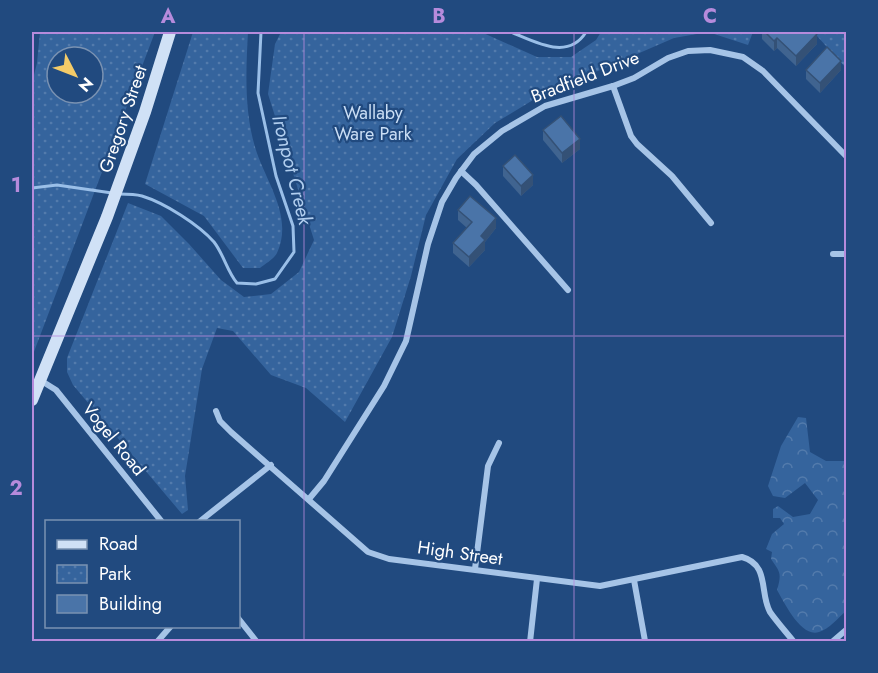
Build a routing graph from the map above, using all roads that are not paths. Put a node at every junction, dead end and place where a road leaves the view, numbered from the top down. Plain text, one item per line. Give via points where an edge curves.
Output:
1 (170, 32) edge
2 (613, 86) junction
3 (846, 156) edge
4 (461, 171) junction
5 (711, 223) dead end
6 (846, 253) edge
7 (834, 254) dead end
8 (568, 290) dead end
9 (40, 380) junction
10 (32, 400) edge
11 (216, 411) dead end
12 (499, 443) dead end
13 (270, 465) junction
14 (309, 499) junction
15 (160, 520) edge
16 (201, 520) edge
17 (475, 569) junction
18 (537, 579) junction
19 (634, 580) junction
20 (240, 621) edge
21 (170, 628) edge
22 (846, 630) edge
23 (645, 641) edge
24 (157, 642) edge
25 (257, 642) edge
26 (530, 642) edge
27 (794, 642) edge
28 (832, 642) edge

1 - 9 main road, Gregory Street via 108,217
2 - 3 street, Bradfield Drive via 687,51 710,50 743,57 763,70
2 - 4 street, Bradfield Drive via 545,106 502,131 474,154
2 - 5 street via 631,136 672,176
4 - 8 street
4 - 14 street, Bradfield Drive via 442,201 428,244 406,341 384,386
6 - 7 street
9 - 10 main road, Gregory Street
9 - 15 street, Vogel Road via 56,390
11 - 13 street, High Street via 231,432
12 - 17 street via 488,466
13 - 14 street, High Street
13 - 16 street
14 - 17 street, High Street via 368,552 389,559
17 - 18 street, High Street
18 - 19 street, High Street via 600,586
18 - 26 street
19 - 23 street
19 - 27 street, High Street via 742,557 752,560 759,567 770,610
20 - 25 street
21 - 24 street
22 - 28 street

